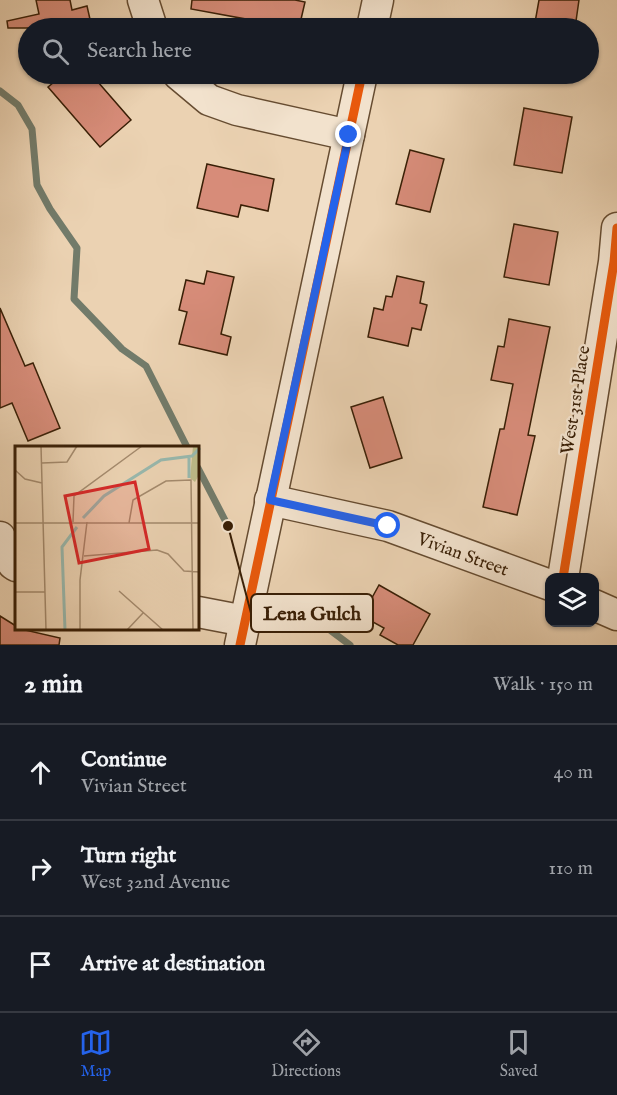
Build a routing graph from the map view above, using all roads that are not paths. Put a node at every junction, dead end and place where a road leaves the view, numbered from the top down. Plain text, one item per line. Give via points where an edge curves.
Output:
1 (143, 0) edge
2 (378, 0) edge
3 (149, 18) edge
4 (374, 18) edge
5 (190, 84) edge
6 (360, 84) edge
7 (349, 135) junction
8 (617, 228) edge
9 (270, 500) junction
10 (0, 537) edge
11 (15, 565) edge
12 (564, 573) edge
13 (545, 584) edge
14 (599, 607) edge
15 (200, 613) edge
16 (617, 615) edge
17 (242, 633) edge

1 - 3 street
2 - 4 street
5 - 7 street via 209,100 237,110
6 - 7 street
7 - 9 street
8 - 12 street, West 31st Place
9 - 13 street, Vivian Street via 388,526
9 - 17 street
10 - 11 street
14 - 16 street
15 - 17 street

